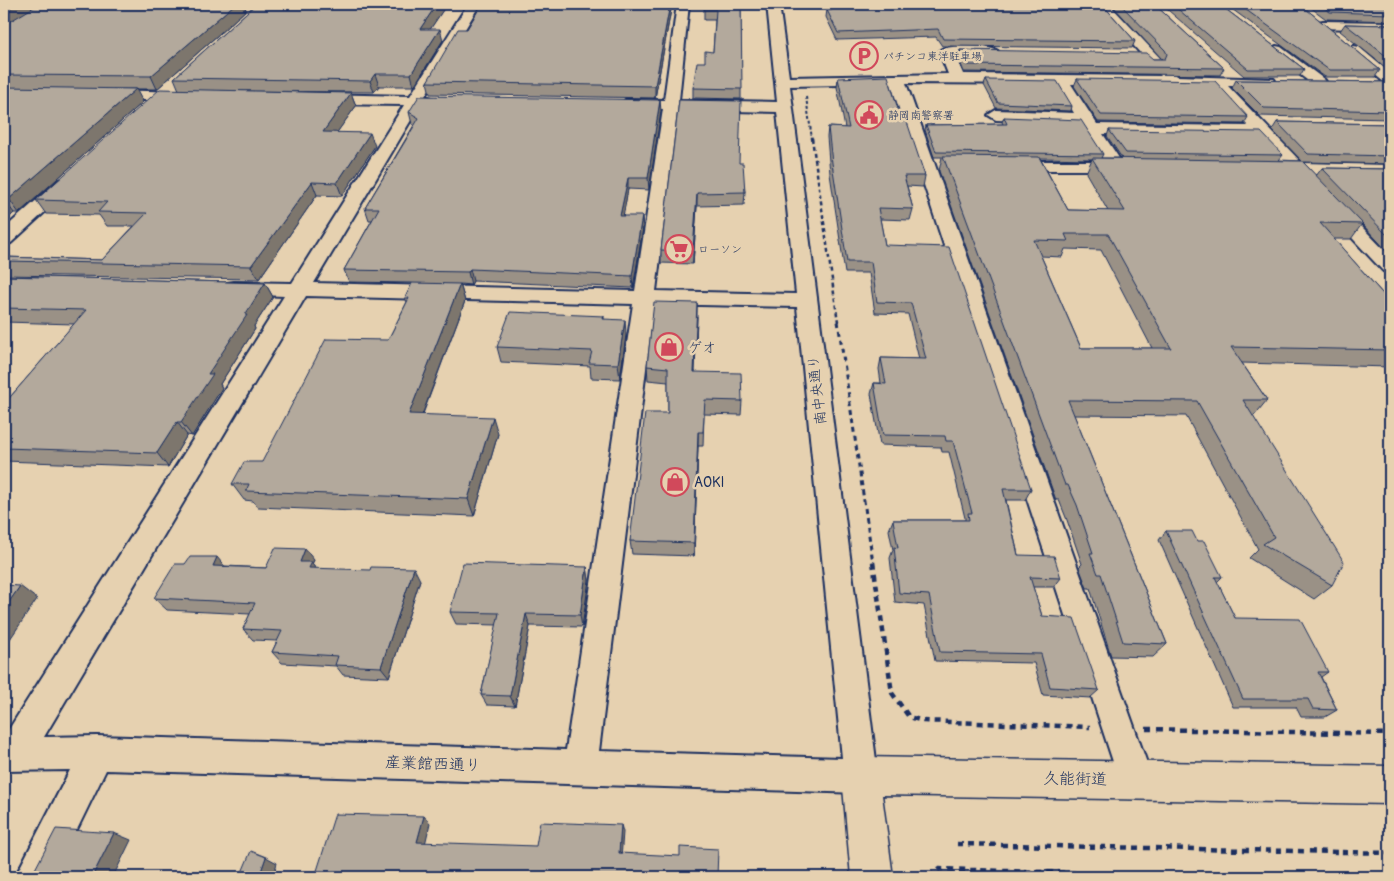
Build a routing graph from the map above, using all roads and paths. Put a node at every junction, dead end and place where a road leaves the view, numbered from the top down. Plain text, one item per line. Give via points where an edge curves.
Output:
1 (474, 4) edge
2 (683, 4) edge
3 (773, 4) edge
4 (1102, 4) edge
5 (1310, 14) edge
6 (1323, 25) junction
7 (1390, 26) edge
8 (1267, 43) edge
9 (1004, 52) edge
10 (1129, 54) edge
11 (1148, 54) junction
12 (1018, 61) edge
13 (1220, 75) junction
14 (957, 78) junction
15 (897, 79) junction
16 (1028, 79) junction
17 (1060, 79) junction
18 (1172, 80) junction
19 (782, 82) junction
20 (1320, 82) junction
21 (1390, 82) edge
22 (176, 83) edge
23 (1337, 83) edge
24 (1373, 83) edge
25 (805, 88) dead end
26 (92, 95) edge
27 (161, 96) junction
28 (200, 97) edge
29 (307, 99) edge
30 (414, 100) junction
31 (444, 101) edge
32 (612, 104) edge
33 (671, 105) junction
34 (784, 107) junction
35 (147, 109) edge
36 (996, 115) dead end
37 (1089, 123) junction
38 (1263, 126) junction
39 (997, 165) edge
40 (1116, 166) junction
41 (1136, 166) edge
42 (1259, 168) edge
43 (1297, 168) junction
44 (1390, 170) edge
45 (75, 174) edge
46 (4, 239) edge
47 (1387, 261) edge
48 (210, 287) edge
49 (298, 289) junction
50 (644, 297) junction
51 (806, 301) junction
52 (1118, 728) junction
53 (1390, 734) edge
54 (97, 753) junction
55 (9, 754) edge
56 (580, 768) junction
57 (861, 776) junction
58 (1136, 780) junction
59 (1390, 785) edge
60 (957, 844) dead end
61 (1390, 853) edge
62 (34, 877) edge
63 (872, 877) edge
64 (929, 877) edge
65 (1208, 877) edge

1 - 30 street
2 - 33 street
3 - 19 street, 南中央通り
4 - 11 street
5 - 6 street
6 - 7 street
6 - 21 street
8 - 20 street
9 - 14 street via 946,51
10 - 11 street
11 - 18 street
12 - 16 street
13 - 18 street
13 - 20 street via 1238,81
13 - 38 street
14 - 15 street
14 - 16 street
15 - 19 street
15 - 52 street via 937,164
16 - 17 street
17 - 18 street
17 - 37 street
19 - 34 street, 南中央通り
20 - 23 street
21 - 24 street
22 - 27 street
25 - 52 path via 892,693 909,717 923,721
26 - 27 street
27 - 28 street
27 - 35 street
29 - 30 street
30 - 31 street
30 - 49 street
32 - 33 street
33 - 34 street
33 - 50 street
34 - 51 street, 南中央通り
36 - 37 street
37 - 38 street
37 - 40 street
38 - 43 street
39 - 40 street
40 - 41 street
42 - 43 street
43 - 44 street
43 - 47 street
45 - 46 street
48 - 49 street
49 - 50 street
49 - 55 street
50 - 51 street
50 - 56 street
51 - 57 street, 南中央通り
52 - 53 path
52 - 58 street
54 - 55 street, 産業館西通り
54 - 56 street, 産業館西通り
54 - 62 street
56 - 57 street, 産業館西通り
57 - 58 main road, 久能街道
57 - 63 main road
58 - 59 main road, 久能街道
60 - 61 path
64 - 65 path via 939,869

